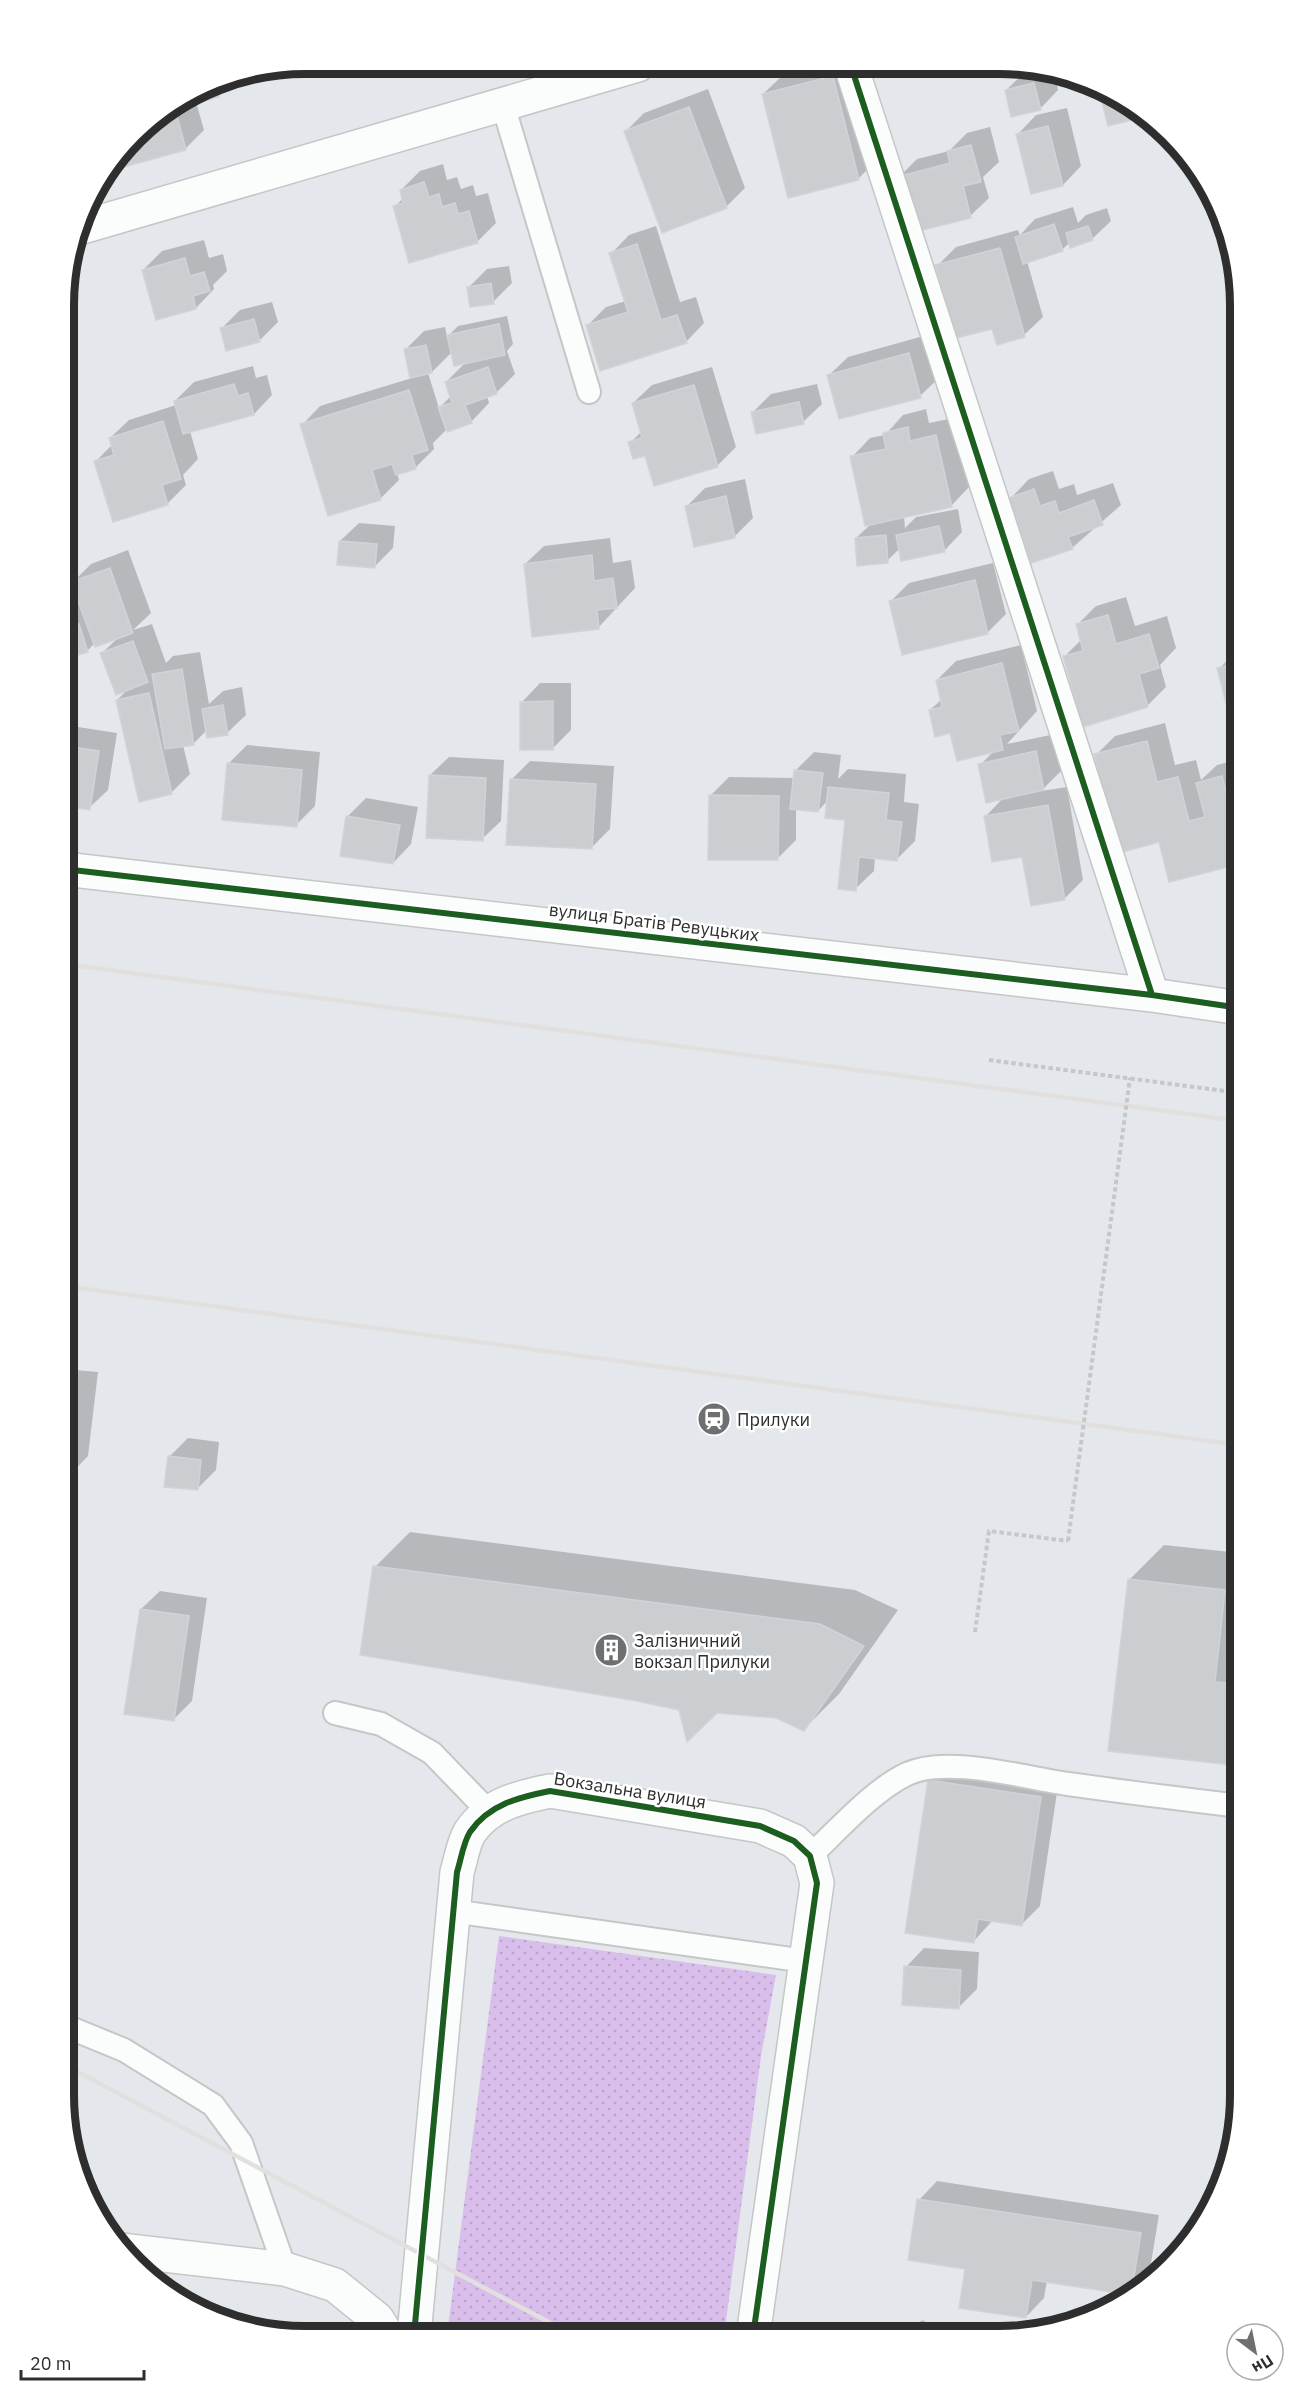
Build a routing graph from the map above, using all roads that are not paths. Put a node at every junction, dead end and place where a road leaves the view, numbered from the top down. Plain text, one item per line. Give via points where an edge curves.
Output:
1 (608, 74) edge
2 (854, 74) edge
3 (503, 105) junction
4 (88, 226) edge
5 (589, 392) dead end
6 (74, 870) edge
7 (1152, 995) junction
8 (1230, 1007) edge
9 (335, 1713) dead end
10 (1230, 1805) edge
11 (489, 1812) junction
12 (810, 1856) junction
13 (452, 1911) junction
14 (806, 1960) junction
15 (74, 2030) edge
16 (134, 2252) edge
17 (285, 2269) junction
18 (381, 2326) edge
19 (415, 2326) edge
20 (754, 2326) edge

1 - 3 street
2 - 7 street
3 - 4 street
3 - 5 lane
6 - 7 street, вулиця Братів Ревуцьких
7 - 8 street, вулиця Братів Ревуцьких
9 - 11 lane via 381,1724 432,1753
10 - 12 lane via 988,1770 931,1766 906,1774 862,1805
11 - 12 street, Вокзальна вулиця via 517,1797 550,1791 760,1826 794,1841
11 - 13 street, Вокзальна вулиця via 470,1833 457,1872
12 - 14 street via 817,1883
13 - 14 lane
13 - 19 street, Вокзальна вулиця
14 - 20 street
15 - 17 lane via 124,2050 213,2105 241,2143
16 - 17 street
17 - 18 street via 335,2285

